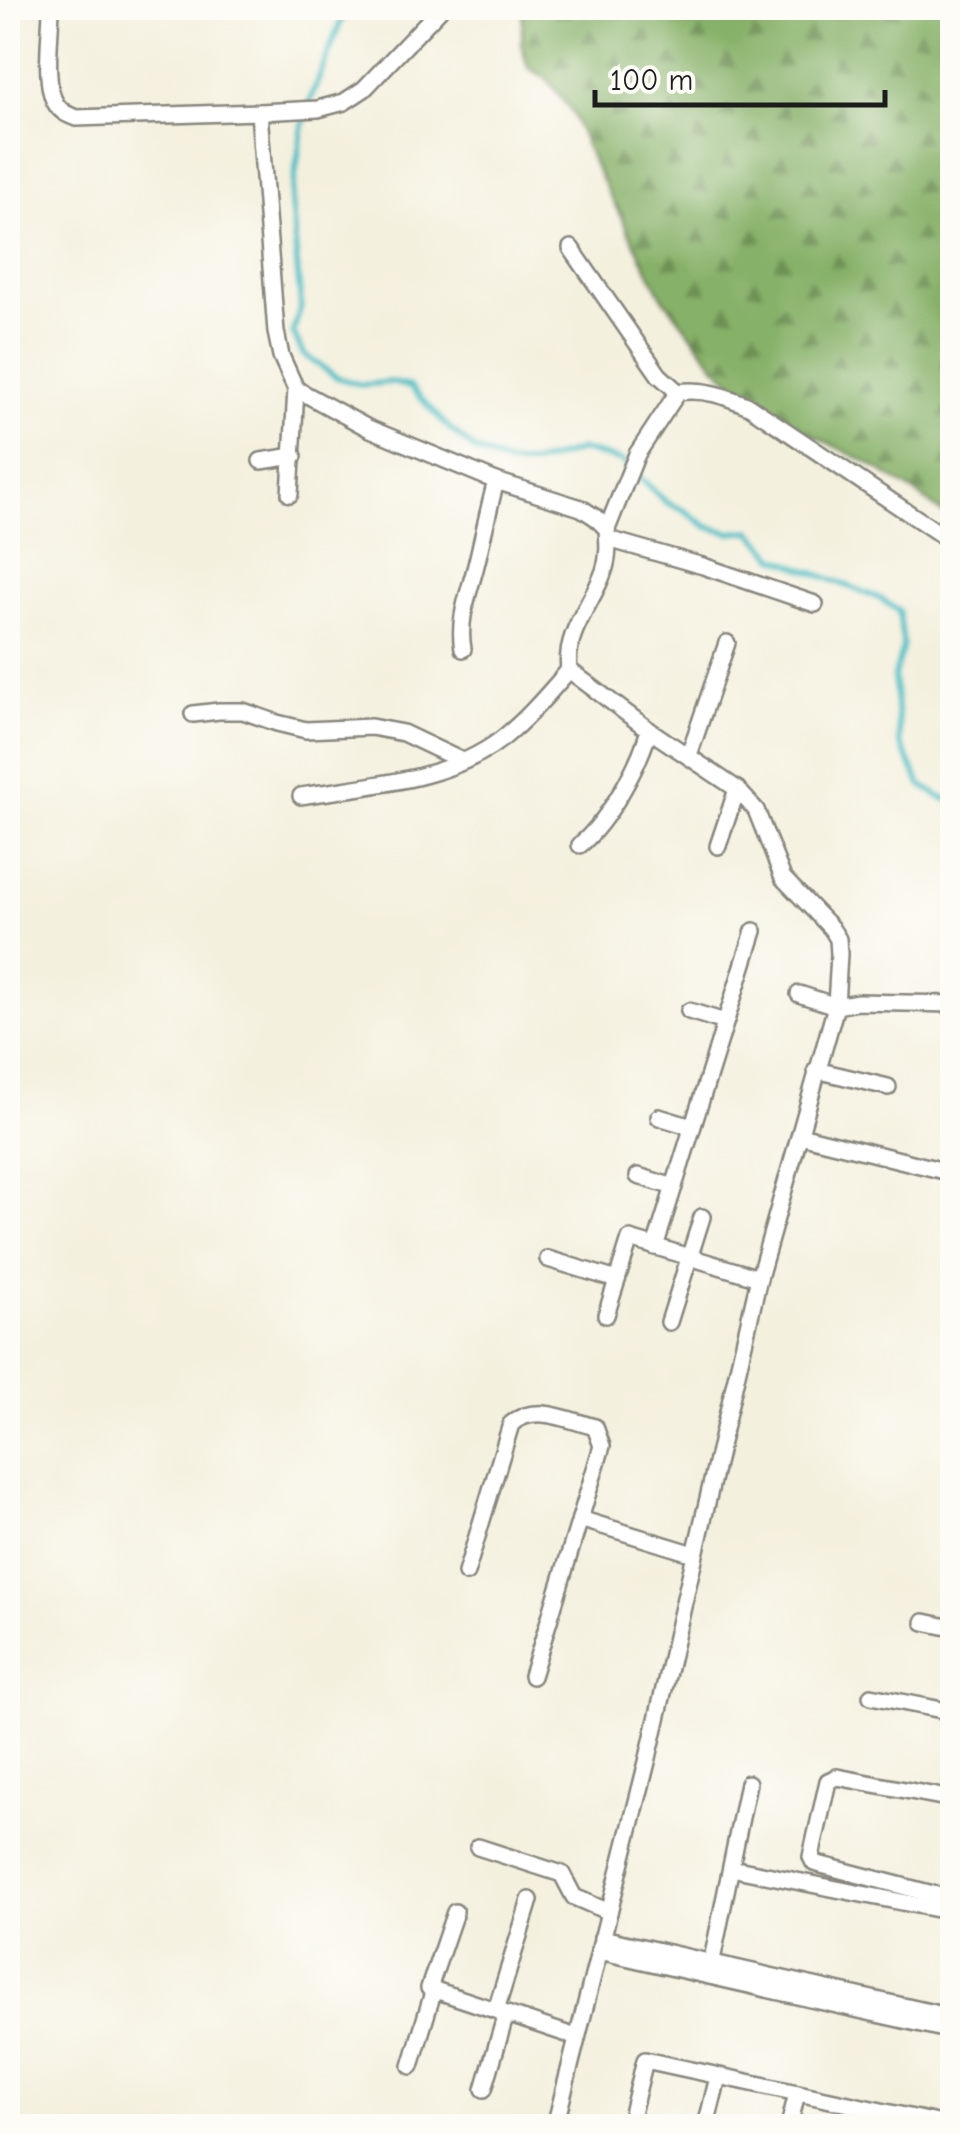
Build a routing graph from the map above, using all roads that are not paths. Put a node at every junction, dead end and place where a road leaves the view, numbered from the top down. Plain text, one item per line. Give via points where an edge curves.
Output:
1 (51, 8) edge
2 (438, 9) edge
3 (259, 112) junction
4 (570, 248) dead end
5 (296, 389) junction
6 (678, 392) junction
7 (294, 456) junction
8 (262, 460) dead end
9 (496, 481) junction
10 (290, 494) dead end
11 (608, 534) junction
12 (952, 542) edge
13 (815, 604) dead end
14 (726, 644) dead end
15 (463, 649) dead end
16 (569, 670) junction
17 (193, 714) dead end
18 (649, 730) junction
19 (688, 755) junction
20 (462, 761) junction
21 (738, 789) junction
22 (301, 796) dead end
23 (580, 845) dead end
24 (718, 846) dead end
25 (754, 931) dead end
26 (799, 994) dead end
27 (952, 1004) edge
28 (836, 1006) junction
29 (688, 1011) dead end
30 (725, 1022) junction
31 (816, 1070) junction
32 (888, 1087) dead end
33 (659, 1117) dead end
34 (692, 1127) junction
35 (800, 1135) junction
36 (952, 1173) edge
37 (638, 1176) dead end
38 (674, 1187) junction
39 (702, 1217) dead end
40 (655, 1246) junction
41 (690, 1257) junction
42 (548, 1259) dead end
43 (759, 1278) junction
44 (617, 1280) junction
45 (606, 1315) dead end
46 (669, 1322) dead end
47 (580, 1519) junction
48 (694, 1554) junction
49 (466, 1573) dead end
50 (924, 1622) dead end
51 (952, 1628) edge
52 (532, 1676) dead end
53 (871, 1696) dead end
54 (952, 1712) edge
55 (748, 1782) dead end
56 (952, 1799) edge
57 (478, 1847) dead end
58 (731, 1868) junction
59 (952, 1898) edge
60 (530, 1900) dead end
61 (455, 1912) dead end
62 (609, 1912) junction
63 (952, 1912) edge
64 (600, 1945) junction
65 (710, 1969) junction
66 (434, 1989) junction
67 (836, 1999) junction
68 (501, 2012) junction
69 (952, 2017) edge
70 (952, 2031) edge
71 (576, 2037) junction
72 (411, 2066) dead end
73 (718, 2077) junction
74 (484, 2089) dead end
75 (797, 2093) junction
76 (868, 2108) junction
77 (952, 2124) edge
78 (555, 2126) edge
79 (629, 2126) edge
80 (706, 2126) edge
81 (789, 2126) edge
82 (864, 2126) edge

1 - 3 street via 50,85 62,112 76,118
2 - 3 street via 344,102
3 - 5 street via 276,332
4 - 6 street
5 - 7 street
5 - 9 street via 368,428
6 - 11 street via 637,454
6 - 12 street via 720,394 748,406
7 - 8 street
7 - 10 street
9 - 11 street via 581,508
9 - 15 street via 462,614
11 - 13 street
11 - 16 street via 604,571 569,643
14 - 19 street
16 - 18 street
16 - 20 street via 500,740
17 - 20 street via 243,712 306,730 371,728 403,734
18 - 19 street
18 - 23 street via 622,788
19 - 21 street
20 - 22 street via 424,776
21 - 24 street
21 - 28 street via 756,810 783,878 838,939
25 - 30 street
26 - 28 street
27 - 28 street
28 - 31 street
29 - 30 street
30 - 34 street
31 - 32 street
31 - 35 street
33 - 34 street
34 - 38 street
35 - 36 street
35 - 43 street
37 - 38 street
38 - 40 street
39 - 41 street
40 - 41 street
40 - 44 street via 630,1239
41 - 43 street
41 - 46 street
42 - 44 street
43 - 48 street
44 - 45 street
47 - 48 street
47 - 49 street via 602,1446 594,1428 532,1412 518,1418
47 - 52 street
48 - 62 street
50 - 51 street
53 - 54 street
55 - 58 street
56 - 59 street via 832,1778 811,1856 814,1864
57 - 62 street via 562,1874 574,1898
58 - 63 street
58 - 65 street
60 - 68 street
61 - 66 street via 429,1988
62 - 64 street
64 - 65 street
64 - 71 street
65 - 67 street
66 - 68 street
66 - 72 street
67 - 69 street
67 - 70 street
68 - 71 street
68 - 74 street
71 - 78 street
73 - 75 street
73 - 79 street via 644,2060
73 - 80 street
75 - 76 street
75 - 81 street
76 - 77 street
76 - 82 street

